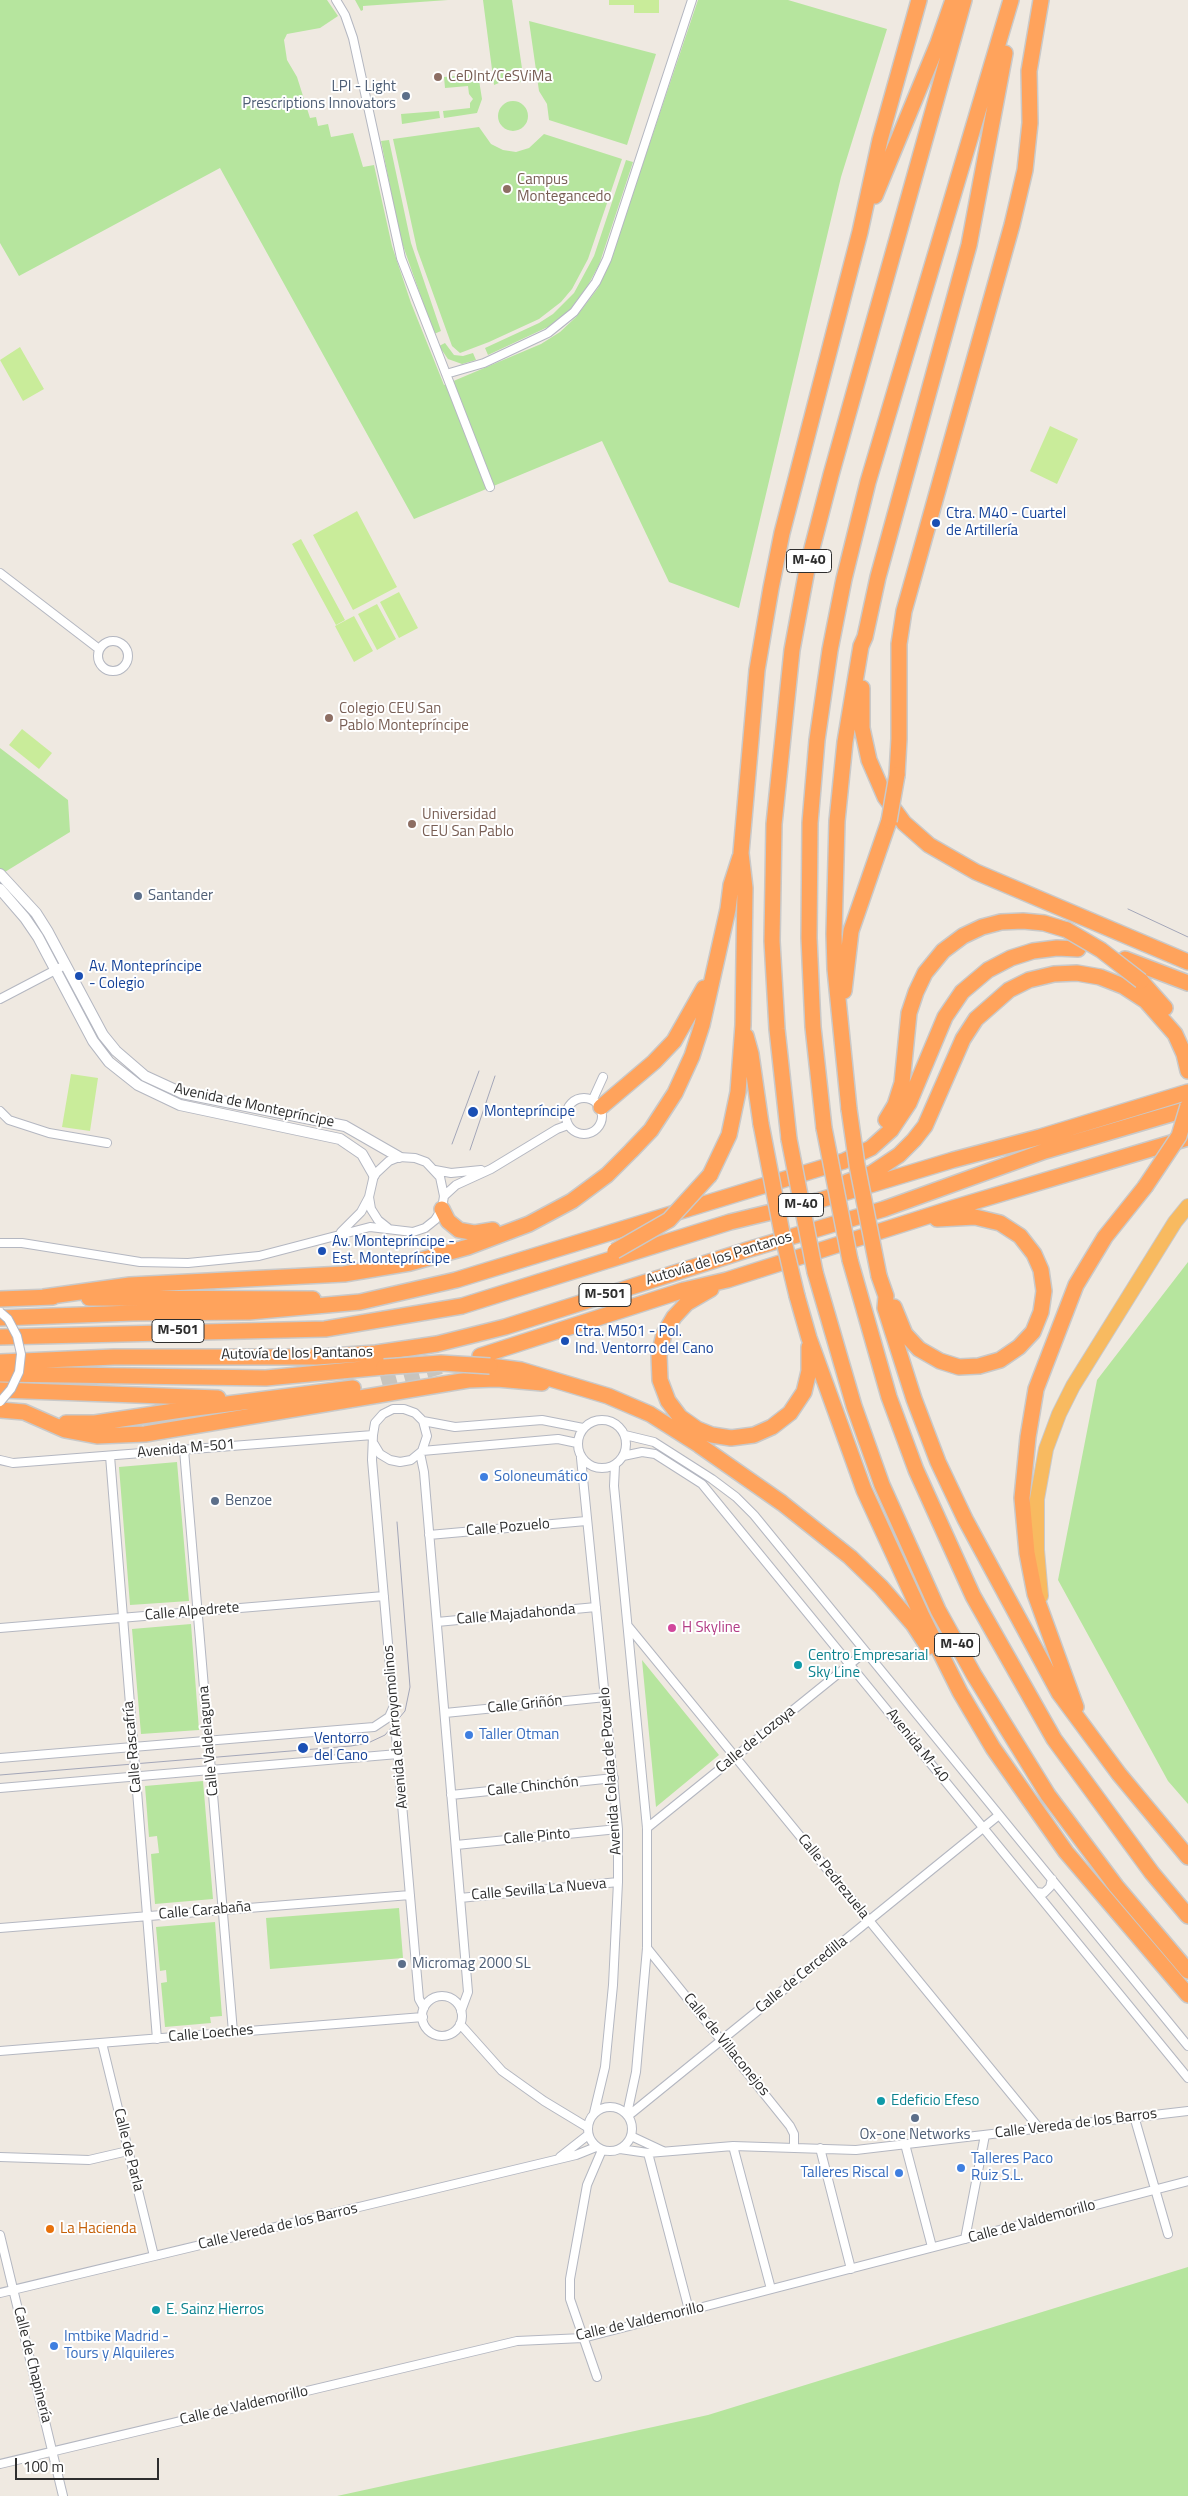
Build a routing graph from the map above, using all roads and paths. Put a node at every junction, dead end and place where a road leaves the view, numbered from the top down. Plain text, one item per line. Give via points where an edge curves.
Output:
1 (336, 0) edge
2 (692, 0) edge
3 (919, 0) edge
4 (953, 0) edge
5 (964, 0) edge
6 (1011, 0) edge
7 (1015, 0) edge
8 (1041, 0) edge
9 (860, 232) junction
10 (446, 374) junction
11 (490, 487) dead end
12 (0, 573) edge
13 (865, 637) junction
14 (99, 648) junction
15 (741, 852) junction
16 (0, 874) edge
17 (0, 889) edge
18 (1078, 949) dead end
19 (1125, 959) dead end
20 (1188, 962) edge
21 (65, 965) junction
22 (55, 970) junction
23 (713, 971) junction
24 (1188, 983) edge
25 (0, 998) edge
26 (744, 1025) junction
27 (841, 1030) junction
28 (1175, 1034) junction
29 (1188, 1072) edge
30 (603, 1077) dead end
31 (1188, 1092) edge
32 (597, 1103) junction
33 (1188, 1107) edge
34 (0, 1110) edge
35 (568, 1124) junction
36 (1188, 1138) edge
37 (107, 1143) dead end
38 (399, 1158) junction
39 (491, 1169) junction
40 (435, 1170) junction
41 (808, 1172) junction
42 (374, 1176) junction
43 (369, 1197) junction
44 (443, 1203) junction
45 (1188, 1206) edge
46 (920, 1219) junction
47 (730, 1222) junction
48 (529, 1224) junction
49 (388, 1228) junction
50 (338, 1235) junction
51 (0, 1243) edge
52 (552, 1280) junction
53 (726, 1280) junction
54 (886, 1296) junction
55 (44, 1297) junction
56 (0, 1299) edge
57 (360, 1302) junction
58 (0, 1312) edge
59 (0, 1318) edge
60 (0, 1337) edge
61 (808, 1338) junction
62 (485, 1361) junction
63 (0, 1362) edge
64 (0, 1374) edge
65 (382, 1383) tunnel mouth
66 (578, 1388) junction
67 (0, 1390) edge
68 (295, 1396) junction
69 (0, 1402) edge
70 (0, 1410) edge
71 (42, 1420) junction
72 (423, 1421) junction
73 (583, 1428) junction
74 (373, 1434) junction
75 (625, 1435) junction
76 (577, 1443) junction
77 (374, 1444) junction
78 (184, 1450) junction
79 (421, 1452) junction
80 (110, 1456) junction
81 (623, 1456) junction
82 (581, 1458) junction
83 (0, 1460) edge
84 (615, 1465) junction
85 (586, 1521) junction
86 (430, 1535) junction
87 (384, 1596) junction
88 (1041, 1604) junction
89 (596, 1607) junction
90 (198, 1611) junction
91 (123, 1618) junction
92 (437, 1622) junction
93 (628, 1626) junction
94 (0, 1628) edge
95 (865, 1652) junction
96 (850, 1664) junction
97 (960, 1692) junction
98 (606, 1697) junction
99 (394, 1706) junction
100 (444, 1713) junction
101 (1083, 1724) junction
102 (208, 1740) junction
103 (133, 1747) junction
104 (398, 1754) junction
105 (736, 1757) junction
106 (0, 1758) edge
107 (211, 1770) junction
108 (136, 1776) junction
109 (614, 1778) junction
110 (0, 1788) edge
111 (451, 1795) junction
112 (999, 1815) junction
113 (984, 1827) junction
114 (648, 1828) junction
115 (618, 1829) junction
116 (456, 1845) junction
117 (1188, 1857) edge
118 (1052, 1879) junction
119 (618, 1882) junction
120 (1036, 1892) junction
121 (410, 1895) junction
122 (460, 1898) junction
123 (223, 1910) junction
124 (147, 1916) junction
125 (1188, 1916) edge
126 (869, 1920) junction
127 (0, 1928) edge
128 (647, 1948) junction
129 (1188, 1970) edge
130 (1188, 1995) edge
131 (424, 2008) junction
132 (461, 2011) junction
133 (422, 2017) junction
134 (460, 2024) junction
135 (233, 2032) junction
136 (157, 2039) junction
137 (722, 2040) junction
138 (102, 2043) junction
139 (1188, 2046) edge
140 (0, 2052) edge
141 (1188, 2078) edge
142 (1188, 2111) edge
143 (594, 2113) junction
144 (627, 2115) junction
145 (1134, 2116) junction
146 (1039, 2128) junction
147 (588, 2131) junction
148 (985, 2135) junction
149 (631, 2136) junction
150 (905, 2144) junction
151 (733, 2146) junction
152 (794, 2146) junction
153 (820, 2148) junction
154 (599, 2149) junction
155 (620, 2149) junction
156 (128, 2151) junction
157 (665, 2152) junction
158 (648, 2154) junction
159 (0, 2157) edge
160 (555, 2160) junction
161 (1188, 2181) edge
162 (1155, 2190) junction
163 (0, 2234) edge
164 (1168, 2234) dead end
165 (965, 2239) junction
166 (932, 2247) junction
167 (154, 2256) junction
168 (851, 2269) junction
169 (771, 2289) junction
170 (14, 2290) junction
171 (0, 2294) edge
172 (690, 2310) junction
173 (583, 2338) junction
174 (597, 2377) dead end
175 (53, 2452) junction
176 (0, 2464) edge
177 (63, 2496) edge

1 - 10 street via 353,38 401,258
2 - 10 street via 607,259 596,282 574,312 548,333 484,363
3 - 9 highway via 880,140
4 - 9 highway
5 - 129 highway, M-40, bridge via 808,564 792,650 774,824 772,941 777,1029 789,1139 815,1272 854,1406 882,1485 943,1618 1048,1795 1116,1886
6 - 125 highway, M-40, bridge via 868,482 830,650 817,740 810,824 813,1027 824,1128 850,1260 889,1397 916,1470 974,1596 1054,1739 1152,1873
7 - 13 highway via 968,244 878,577
8 - 27 highway, bridge via 1029,71 1030,123 1025,170 904,611 899,644 897,775 889,821 851,931
9 - 15 highway via 795,480 775,570 757,670
10 - 11 street
12 - 14 street
13 - 20 highway via 869,648 861,699 862,728 885,798 904,823 929,845 976,872
13 - 27 highway via 845,742 837,821 834,942
14 - 14 street via 97,659 102,668 118,670 126,664 127,650 120,642 106,642
15 - 23 highway
15 - 26 highway via 745,888
16 - 21 street, Avenida de Montepríncipe via 36,913
17 - 22 street, Avenida de Montepríncipe via 25,918
18 - 41 highway via 1033,951 988,970 962,992 945,1017 909,1103 891,1130 871,1148 844,1161
19 - 24 highway
21 - 22 street
21 - 38 street, Avenida de Montepríncipe via 103,1035 145,1076 182,1093 345,1126
22 - 25 street
22 - 42 street, Avenida de Montepríncipe via 93,1041 109,1062 138,1085 180,1105 340,1139 362,1154
23 - 32 highway via 674,1040 654,1062
23 - 48 highway via 692,1056 675,1093 651,1130 607,1175 572,1201
26 - 52 highway, bridge via 738,1092 729,1135 710,1175 669,1220
26 - 61 highway, bridge via 752,1054 761,1124 782,1234
27 - 54 highway, bridge via 865,1211
28 - 29 highway
28 - 41 highway, bridge via 1170,1015 1141,981 1101,950 1067,930 1022,921 982,927 943,951 925,973 909,1014 902,1083 896,1105 887,1120 872,1138 850,1153
28 - 47 highway via 1146,1001 1123,986 1100,977 1077,973 1029,980 1009,990 976,1019 925,1126 899,1155 872,1173
30 - 32 street
31 - 47 highway, Autovía de los Pantanos / M-501 via 817,1201
32 - 35 street via 579,1098 572,1101 566,1116
32 - 35 street via 603,1117 593,1132 574,1132
33 - 63 highway, Autovía de los Pantanos / M-501 via 1046,1151 884,1210 505,1327 436,1344 376,1354 316,1357 114,1357
33 - 88 highway, bridge via 1180,1136 1146,1187 1105,1237 1076,1285 1036,1389 1022,1498 1026,1552 1035,1594
34 - 37 street via 9,1120 49,1133
35 - 39 street
36 - 46 highway
38 - 40 street via 426,1162
38 - 42 street via 385,1164
39 - 40 street via 451,1173
39 - 44 street via 456,1185
40 - 44 street via 444,1187
41 - 57 highway via 465,1278
42 - 43 street
43 - 49 street via 375,1214
43 - 50 street via 361,1212
44 - 48 highway via 448,1221 459,1230 475,1233
44 - 49 street via 435,1220 425,1228 400,1232
45 - 88 highway via 1078,1378 1059,1414 1046,1449 1037,1500
46 - 53 highway
46 - 54 highway via 975,1217 1000,1223 1020,1236 1034,1254 1044,1290 1042,1312 1034,1332 1020,1347 1000,1360 959,1367 919,1349 905,1334
47 - 52 highway, Autovía de los Pantanos / M-501
48 - 55 highway via 468,1247 410,1263 344,1274 167,1282
49 - 50 street via 370,1227
50 - 51 street via 259,1256 188,1263 140,1262 22,1243
52 - 60 highway, Autovía de los Pantanos / M-501 via 462,1306 325,1329
53 - 61 highway via 687,1303 664,1334 659,1355 660,1380 668,1401 680,1418 712,1435 731,1438 754,1435 772,1427 790,1413 804,1392
53 - 62 highway via 684,1290
54 - 101 highway via 885,1308 914,1399 942,1470 1059,1693
55 - 56 highway
55 - 57 highway via 337,1299
57 - 59 highway via 249,1312
58 - 69 street, bridge via 17,1336 21,1354 19,1372 11,1390
61 - 97 highway via 864,1490
62 - 64 highway, bridge via 266,1378
62 - 66 highway
65 - 68 highway
66 - 71 highway via 498,1379 468,1380 145,1434 96,1436 65,1430
66 - 97 highway via 608,1396 650,1414 818,1531 881,1587 913,1624
67 - 68 highway via 216,1398
68 - 71 highway via 94,1423
70 - 71 highway via 24,1412
72 - 73 street via 455,1427 542,1420
72 - 74 street via 404,1408 393,1409 382,1414
72 - 79 street via 427,1436
73 - 75 street via 593,1421 606,1420 618,1425
73 - 76 street
74 - 77 street
74 - 78 street, Avenida M-501
75 - 81 street
75 - 95 street, Avenida M-40 via 654,1442 736,1497
76 - 79 street via 558,1439
76 - 82 street
77 - 79 street via 380,1454 400,1462 411,1460
77 - 87 street, Avenida de Arroyomolinos via 372,1460
78 - 80 street, Avenida M-501
78 - 90 street, Calle Valdelaguna
79 - 86 street
80 - 83 street, Avenida M-501 via 13,1463
80 - 91 street, Calle Rascafría
81 - 84 street
81 - 96 street, Avenida M-40 via 642,1452 655,1454 702,1484
82 - 84 street via 590,1466 603,1469
82 - 85 street, Avenida Colada de Pozuelo
84 - 93 street, Avenida Colada de Pozuelo via 614,1486
85 - 86 street, Calle Pozuelo
85 - 89 street, Avenida Colada de Pozuelo
86 - 92 street
87 - 90 street, Calle Alpedrete
87 - 99 street, Avenida de Arroyomolinos
88 - 101 highway via 1053,1646
89 - 92 street, Calle Majadahonda
89 - 98 street, Avenida Colada de Pozuelo
90 - 91 street, Calle Alpedrete
90 - 102 street, Calle Valdelaguna
91 - 94 street, Calle Alpedrete
91 - 103 street, Calle Rascafría
92 - 100 street
93 - 105 street, Calle Pedrezuela
93 - 114 street, Avenida Colada de Pozuelo
95 - 96 street, Calle de Lozoya
95 - 112 street, Avenida M-40
96 - 105 street, Calle de Lozoya
96 - 113 street, Avenida M-40
97 - 130 highway via 993,1748 1066,1852
98 - 100 street, Calle Griñón
98 - 109 street, Avenida Colada de Pozuelo
99 - 102 street via 389,1717 374,1727
99 - 104 street, Avenida de Arroyomolinos
100 - 111 street
101 - 117 highway via 1119,1774
102 - 103 street
102 - 107 street, Calle Valdelaguna
103 - 106 street
103 - 108 street, Calle Rascafría
104 - 107 street
104 - 121 street, Avenida de Arroyomolinos
105 - 114 street, Calle de Lozoya
105 - 126 street, Calle Pedrezuela
107 - 108 street
107 - 123 street, Calle Valdelaguna
108 - 110 street
108 - 124 street, Calle Rascafría
109 - 111 street, Calle Chinchón
109 - 115 street, Avenida Colada de Pozuelo
111 - 116 street
112 - 113 street, Calle de Cercedilla
112 - 118 street, Avenida M-40
113 - 120 street, Avenida M-40
113 - 126 street, Calle de Cercedilla
114 - 128 street, Avenida Colada de Pozuelo
115 - 116 street, Calle Pinto
115 - 119 street, Avenida Colada de Pozuelo
116 - 122 street
118 - 120 street via 1044,1893
118 - 139 street, Avenida M-40
119 - 122 street, Calle Sevilla La Nueva
119 - 143 street, Avenida Colada de Pozuelo via 605,2067
120 - 141 street, Avenida M-40
121 - 123 street, Calle Carabaña
121 - 131 street, Avenida de Arroyomolinos via 419,1998
122 - 132 street via 468,1992
123 - 124 street, Calle Carabaña
123 - 135 street, Calle Valdelaguna
124 - 127 street, Calle Carabaña
124 - 136 street, Calle Rascafría
126 - 137 street, Calle de Cercedilla
126 - 146 street, Calle Pedrezuela
128 - 137 street, Calle de Villaconejos
128 - 144 street, Avenida Colada de Pozuelo via 636,2072
131 - 132 street via 432,1999 444,1997 455,2001
131 - 133 street
132 - 134 street
133 - 134 street via 427,2029 438,2036 452,2034
133 - 135 street, Calle Loeches
134 - 147 street via 502,2071
135 - 136 street, Calle Loeches
136 - 138 street, Calle Loeches
137 - 144 street, Calle de Cercedilla
137 - 152 street, Calle de Villaconejos via 790,2126
138 - 140 street, Calle Loeches
138 - 156 street, Calle de Parla
142 - 145 street, Calle Vereda de los Barros
143 - 144 street via 607,2107
143 - 147 street
144 - 149 street via 631,2122
145 - 146 street, Calle Vereda de los Barros
145 - 162 street
146 - 148 street, Calle Vereda de los Barros
147 - 154 street
147 - 160 street, Calle Vereda de los Barros
148 - 150 street, Calle Vereda de los Barros
148 - 165 street
149 - 155 street
149 - 157 street
150 - 153 street, Calle Vereda de los Barros via 856,2150
150 - 166 street
151 - 152 street, Calle Vereda de los Barros
151 - 157 street, Calle Vereda de los Barros
151 - 169 street
152 - 153 street, Calle Vereda de los Barros
153 - 168 street
154 - 155 street via 608,2152
154 - 160 street, Calle Vereda de los Barros
154 - 173 street via 587,2185 570,2279 570,2299
155 - 158 street, Calle Vereda de los Barros
156 - 159 street via 89,2160
156 - 167 street, Calle de Parla
157 - 158 street, Calle Vereda de los Barros
158 - 172 street
160 - 167 street, Calle Vereda de los Barros
161 - 162 street, Calle de Valdemorillo
162 - 164 street
162 - 165 street, Calle de Valdemorillo
163 - 170 street, Calle de Chapinería
165 - 166 street, Calle de Valdemorillo
166 - 168 street, Calle de Valdemorillo
167 - 170 street, Calle Vereda de los Barros
168 - 169 street, Calle de Valdemorillo
169 - 172 street, Calle de Valdemorillo
170 - 171 street, Calle Vereda de los Barros
170 - 175 street, Calle de Chapinería
172 - 173 street, Calle de Valdemorillo
173 - 174 street
173 - 175 street, Calle de Valdemorillo via 517,2341
175 - 176 street, Calle de Valdemorillo
175 - 177 street, Calle de Chapinería

